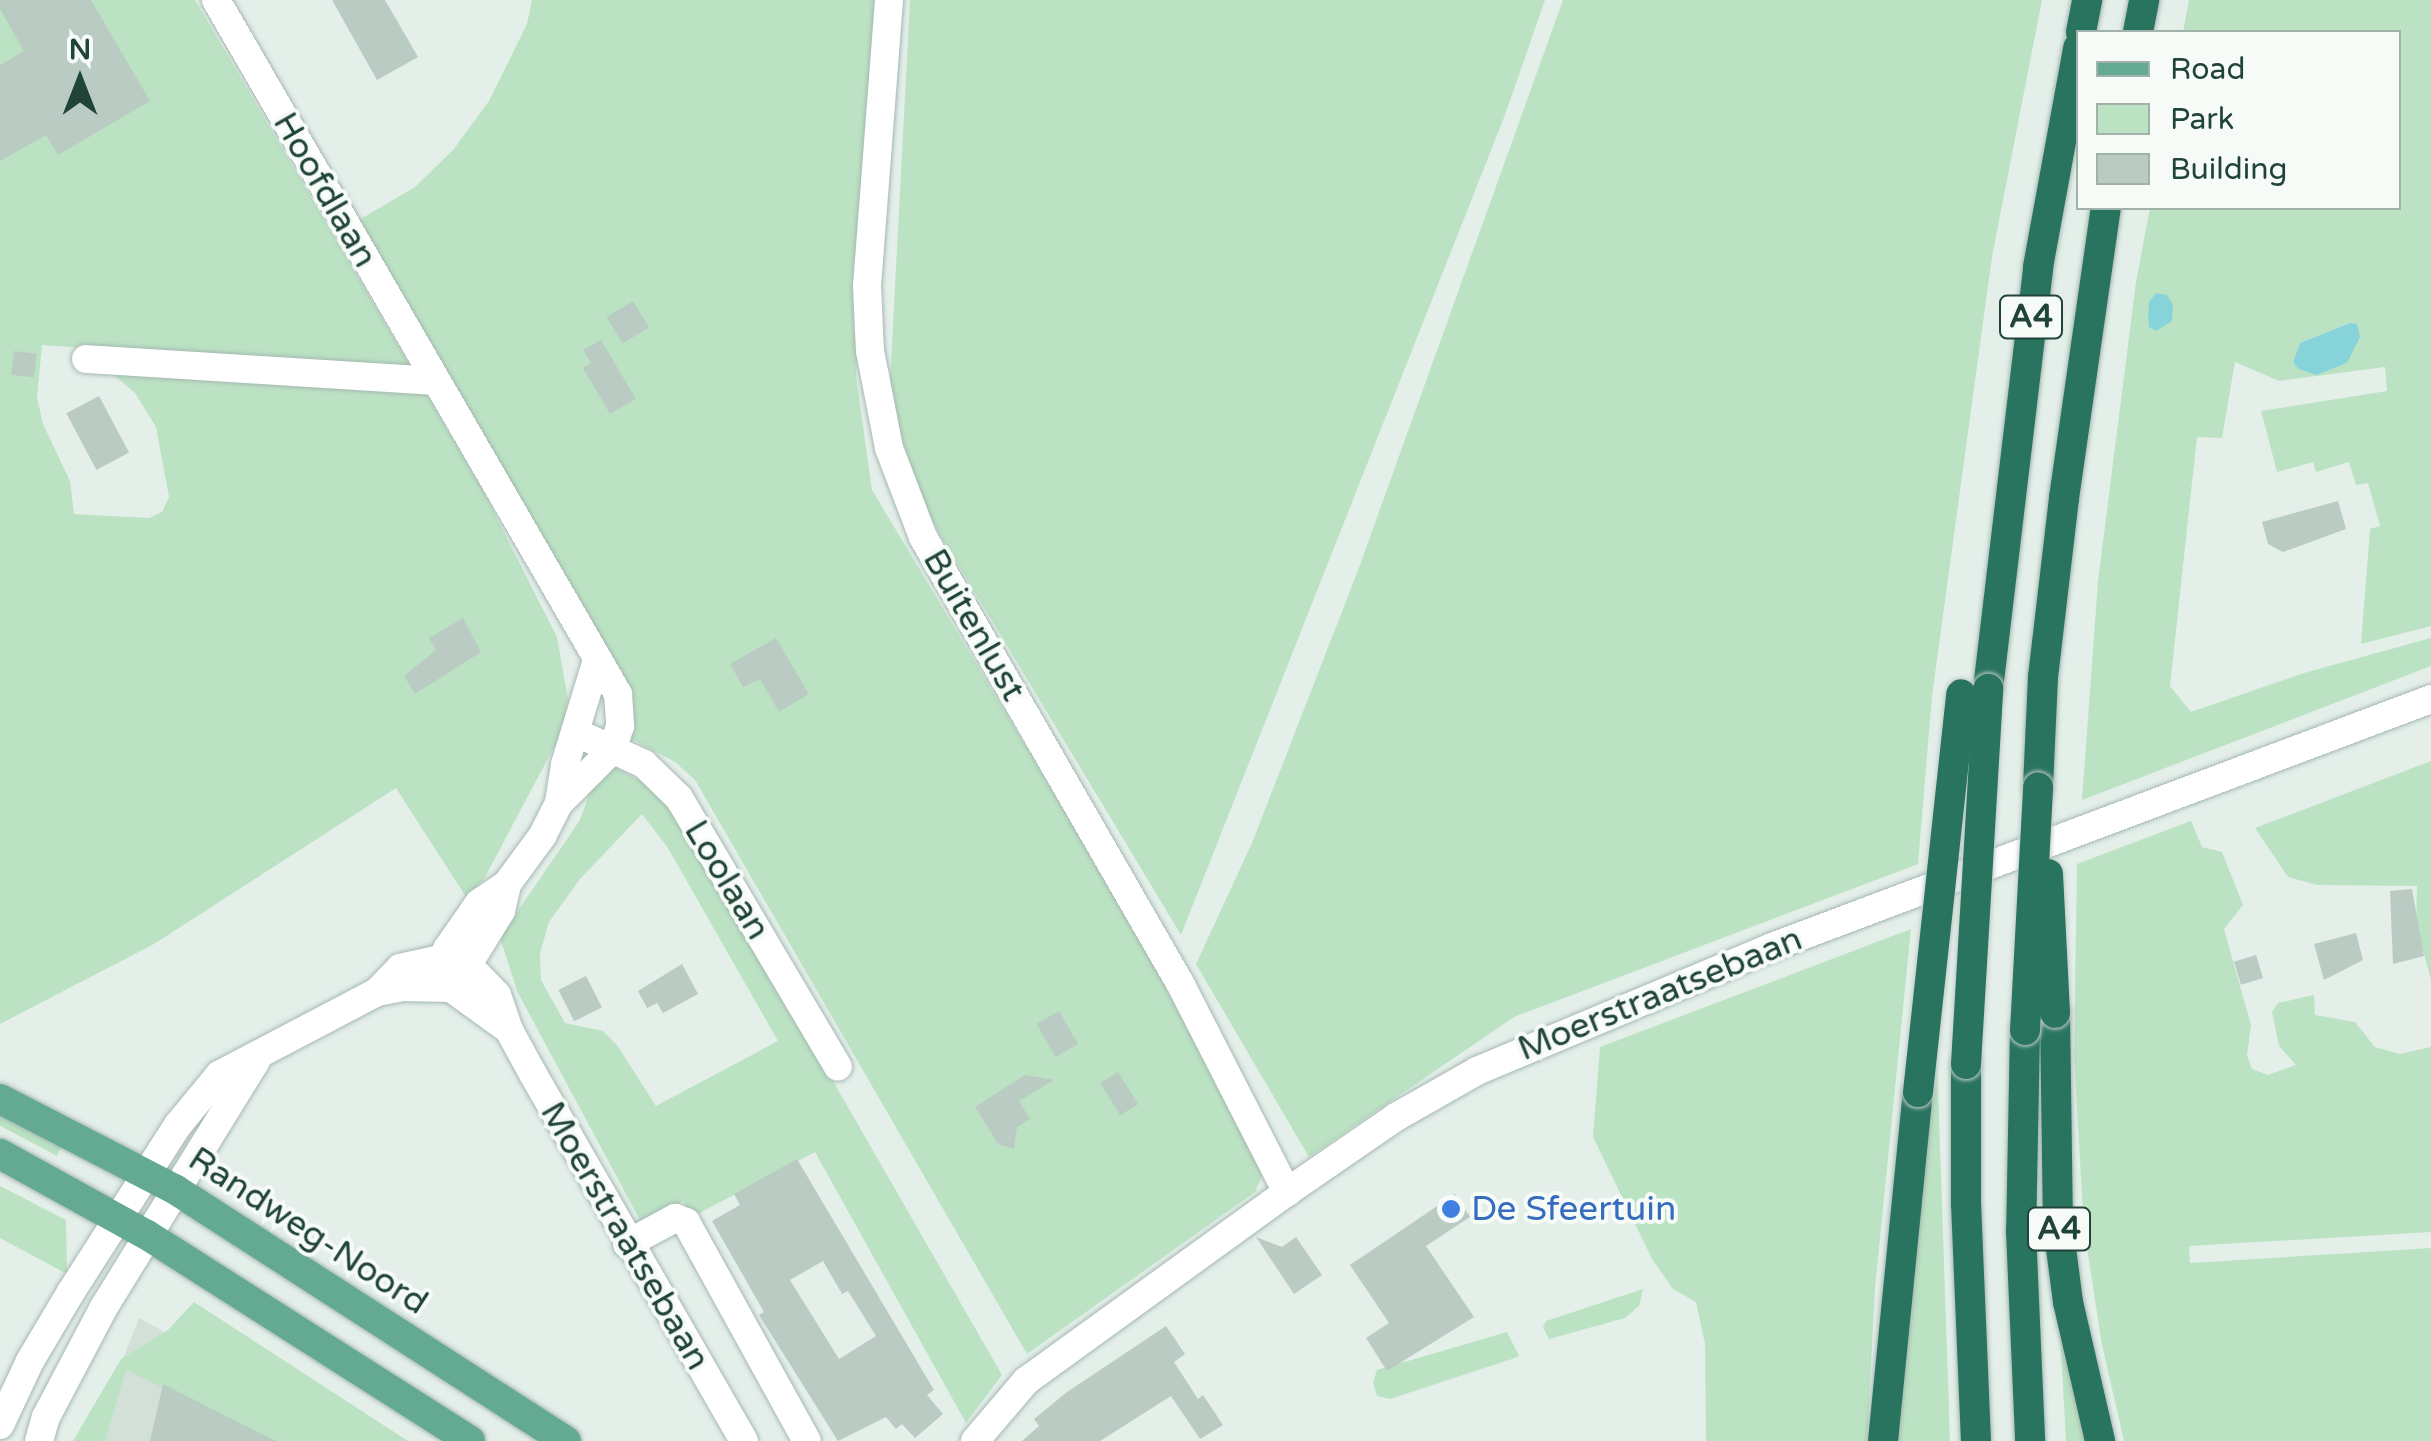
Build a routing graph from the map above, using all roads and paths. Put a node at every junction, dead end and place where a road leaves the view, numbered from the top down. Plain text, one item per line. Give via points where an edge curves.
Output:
1 (216, 0) edge
2 (889, 0) edge
3 (2087, 0) edge
4 (2144, 0) edge
5 (2081, 30) edge
6 (2138, 30) edge
7 (2076, 59) edge
8 (2106, 210) edge
9 (86, 359) dead end
10 (434, 380) junction
11 (596, 663) junction
12 (1975, 691) junction
13 (2431, 700) edge
14 (577, 732) junction
15 (612, 750) junction
16 (2038, 787) junction
17 (559, 804) junction
18 (455, 971) junction
19 (259, 1056) junction
20 (838, 1067) dead end
21 (0, 1098) edge
22 (0, 1154) edge
23 (147, 1173) junction
24 (176, 1190) junction
25 (1287, 1192) junction
26 (118, 1218) junction
27 (147, 1235) junction
28 (627, 1244) junction
29 (0, 1425) edge
30 (39, 1441) edge
31 (470, 1441) edge
32 (566, 1441) edge
33 (744, 1441) edge
34 (807, 1441) edge
35 (975, 1441) edge
36 (1883, 1441) edge
37 (1976, 1441) edge
38 (2030, 1441) edge
39 (2100, 1441) edge

1 - 10 street, Hoofdlaan
2 - 25 street, Buitenlust via 868,286 870,352 889,448 924,537 1181,985
3 - 5 highway
4 - 6 highway
7 - 12 highway, A4
8 - 16 highway, A4 via 2043,677
9 - 10 street
10 - 11 street, Hoofdlaan
11 - 14 street
11 - 15 street, Hoofdlaan via 618,694 620,726
12 - 36 highway, A4, bridge via 1918,1092
12 - 37 highway, A4, bridge via 1966,1203
13 - 25 street, Moerstraatsebaan via 1772,947 1541,1041 1396,1117
14 - 15 street, Loolaan
14 - 17 street
15 - 17 street
15 - 20 street, Loolaan via 644,764 678,798
16 - 38 highway, A4, bridge via 2021,1232
16 - 39 highway, A4, bridge via 2052,915 2058,1226
17 - 18 street via 506,884 502,911
18 - 19 street via 426,984 377,992
18 - 28 street, Moerstraatsebaan via 509,1030
19 - 23 street via 202,1091
19 - 24 street
21 - 23 main road, Randweg-Noord
22 - 26 main road
23 - 24 main road, Randweg-Noord
23 - 26 street
24 - 27 street
24 - 32 main road, Randweg-Noord
25 - 35 street, Moerstraatsebaan via 1026,1381
26 - 27 main road
26 - 29 street via 30,1361
27 - 30 street
27 - 31 main road
28 - 33 street, Moerstraatsebaan
28 - 34 street via 675,1218 686,1222

